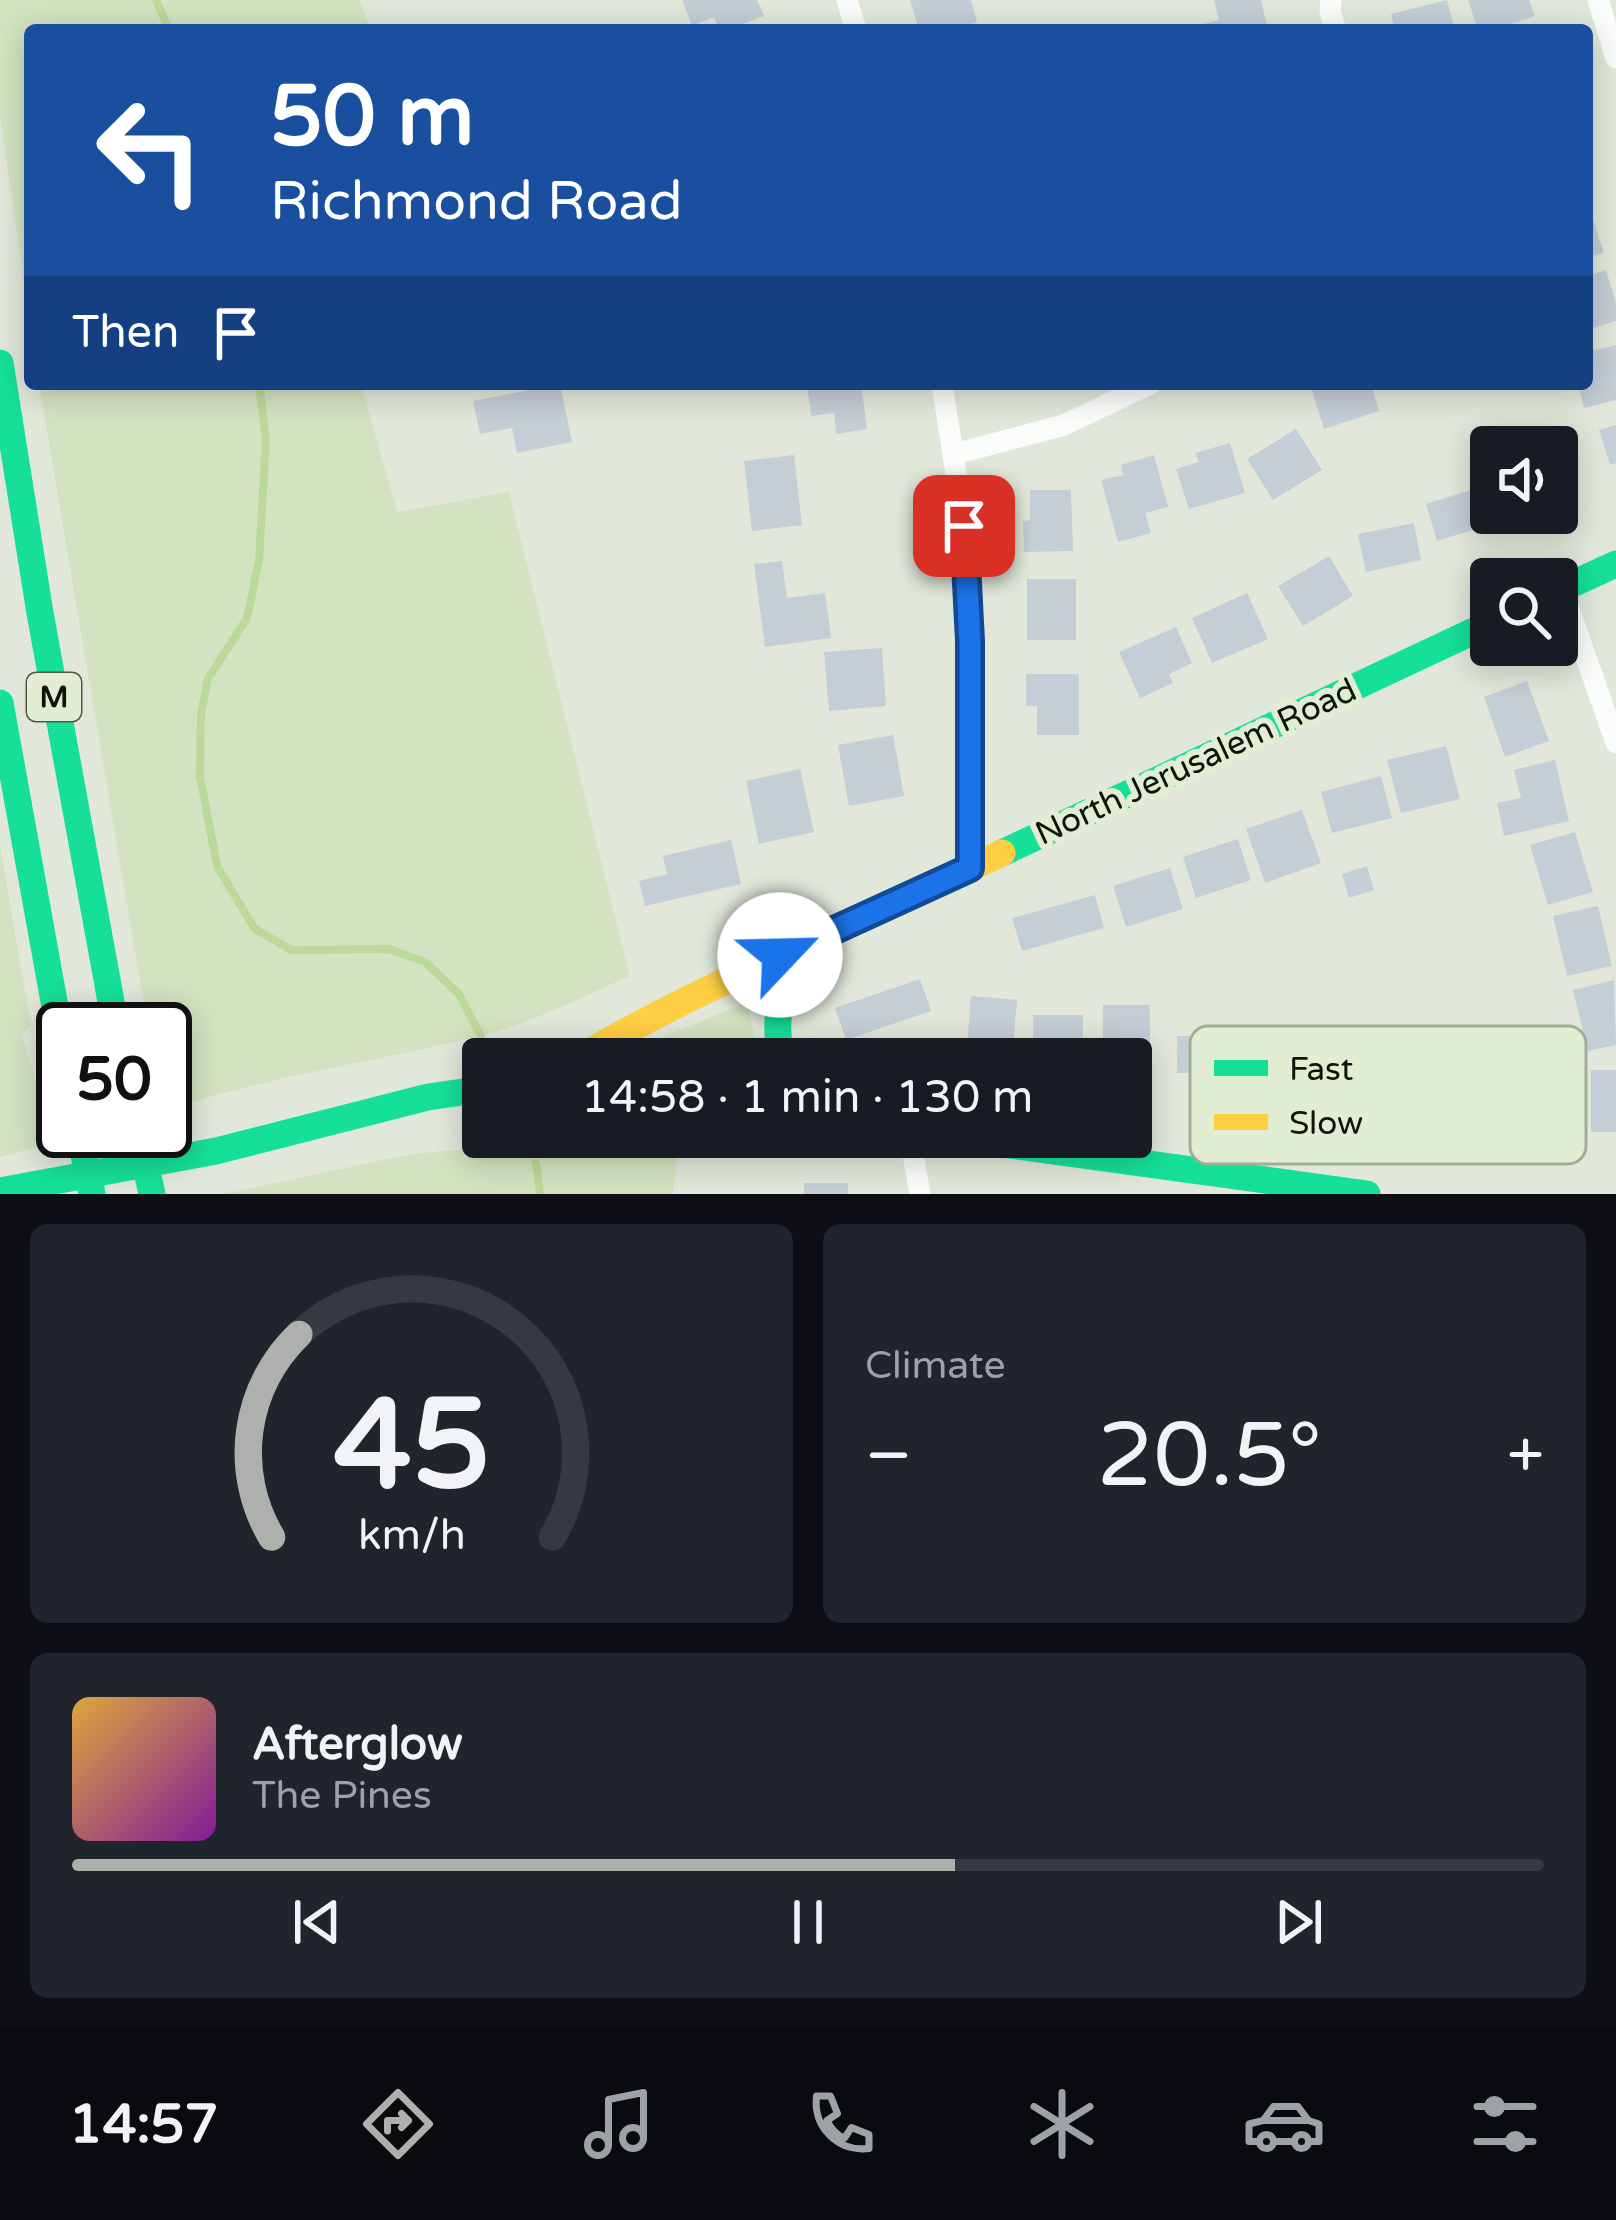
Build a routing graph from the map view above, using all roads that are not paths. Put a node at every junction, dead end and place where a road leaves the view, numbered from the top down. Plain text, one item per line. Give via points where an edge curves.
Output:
1 (1598, 0) edge
2 (1616, 58) edge
3 (0, 363) edge
4 (943, 390) edge
5 (1137, 390) edge
6 (955, 454) junction
7 (1616, 563) edge
8 (1578, 581) edge
9 (1470, 632) edge
10 (1578, 639) edge
11 (0, 703) edge
12 (1616, 743) edge
13 (970, 868) junction
14 (810, 943) junction
15 (54, 1002) edge
16 (111, 1002) edge
17 (613, 1038) edge
18 (776, 1038) edge
19 (462, 1092) edge
20 (216, 1151) junction
21 (83, 1158) edge
22 (145, 1158) edge
23 (914, 1158) edge
24 (1057, 1158) edge
25 (1167, 1180) edge
26 (8, 1188) edge
27 (88, 1194) edge
28 (152, 1194) edge
29 (920, 1194) edge
30 (1367, 1194) edge

1 - 2 street
3 - 16 main road, M
4 - 6 street
5 - 6 street via 1064,425
6 - 13 street via 970,641
7 - 8 main road
9 - 13 main road, North Jerusalem Road
10 - 12 street
11 - 15 main road, M
13 - 14 main road, North Jerusalem Road
14 - 17 main road, North Jerusalem Road
14 - 18 main road via 777,1002
19 - 20 main road
20 - 26 main road
20 - 27 main road
21 - 27 main road
22 - 28 main road
23 - 29 street
24 - 25 main road
25 - 30 main road

